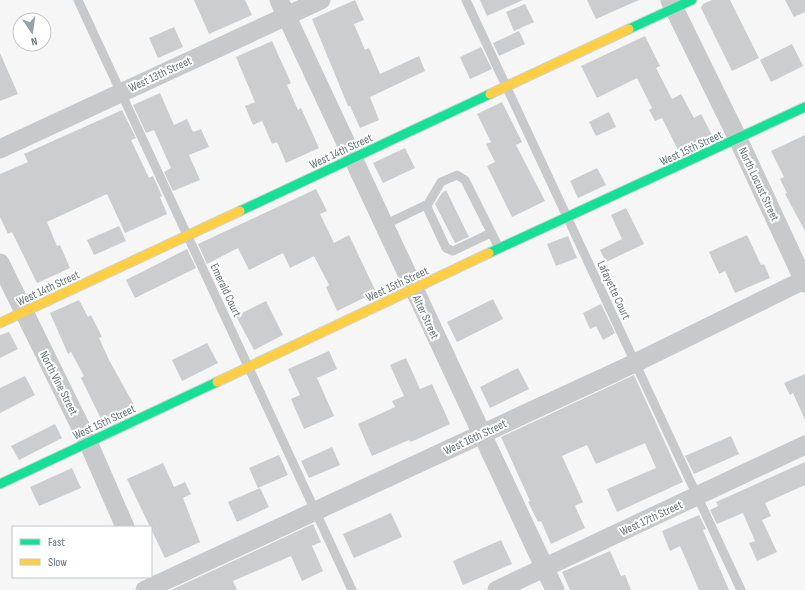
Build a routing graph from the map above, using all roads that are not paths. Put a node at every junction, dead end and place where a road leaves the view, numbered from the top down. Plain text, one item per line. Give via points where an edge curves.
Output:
1 (78, 0) edge
2 (320, 0) edge
3 (466, 0) edge
4 (692, 0) edge
5 (672, 4) edge
6 (283, 8) edge
7 (507, 88) junction
8 (121, 93) junction
9 (805, 108) edge
10 (738, 139) junction
11 (0, 149) edge
12 (354, 159) junction
13 (426, 205) junction
14 (567, 218) junction
15 (384, 225) junction
16 (491, 233) junction
17 (188, 236) junction
18 (498, 248) junction
19 (0, 263) edge
20 (804, 281) edge
21 (413, 290) junction
22 (23, 312) junction
23 (0, 323) edge
24 (635, 362) junction
25 (249, 367) junction
26 (482, 434) junction
27 (88, 442) junction
28 (805, 446) edge
29 (0, 484) edge
30 (698, 497) junction
31 (316, 511) junction
32 (125, 526) edge
33 (544, 568) junction
34 (149, 586) edge
35 (352, 590) edge
36 (497, 590) edge
37 (554, 590) edge
38 (741, 590) edge

1 - 8 lane, Emerald Court
2 - 6 street, West 13th Street
3 - 7 lane, Lafayette Court
4 - 5 main road, West 14th Street
5 - 7 main road, West 14th Street
5 - 10 street, North Locust Street
6 - 8 street, West 13th Street
6 - 12 street, Alter Street
7 - 12 main road, West 14th Street
7 - 14 lane, Lafayette Court
8 - 11 street, West 13th Street
8 - 17 lane, Emerald Court
9 - 10 main road, West 15th Street
10 - 14 main road, West 15th Street
10 - 20 street, North Locust Street
12 - 15 street, Alter Street
12 - 17 main road, West 14th Street
13 - 15 lane
13 - 16 lane via 446,248 453,251
13 - 16 lane via 441,182 457,175 465,180
14 - 18 main road, West 15th Street
14 - 24 lane, Lafayette Court
15 - 21 street, Alter Street
16 - 18 lane
17 - 22 main road, West 14th Street
17 - 25 lane, Emerald Court
18 - 21 main road, West 15th Street
19 - 22 street, North Vine Street
20 - 24 street, West 16th Street
21 - 25 main road, West 15th Street
21 - 26 street, Alter Street
22 - 23 main road, West 14th Street
22 - 27 street, North Vine Street
24 - 26 street, West 16th Street
24 - 30 lane, Lafayette Court
25 - 27 main road, West 15th Street
25 - 31 lane, Emerald Court
26 - 31 street, West 16th Street
26 - 33 street, Alter Street
27 - 29 main road, West 15th Street
27 - 32 street, North Vine Street
28 - 30 street, West 17th Street
30 - 33 street, West 17th Street
30 - 38 lane, Lafayette Court
31 - 34 street, West 16th Street
31 - 35 lane, Emerald Court
33 - 36 street, West 17th Street
33 - 37 street, Alter Street

